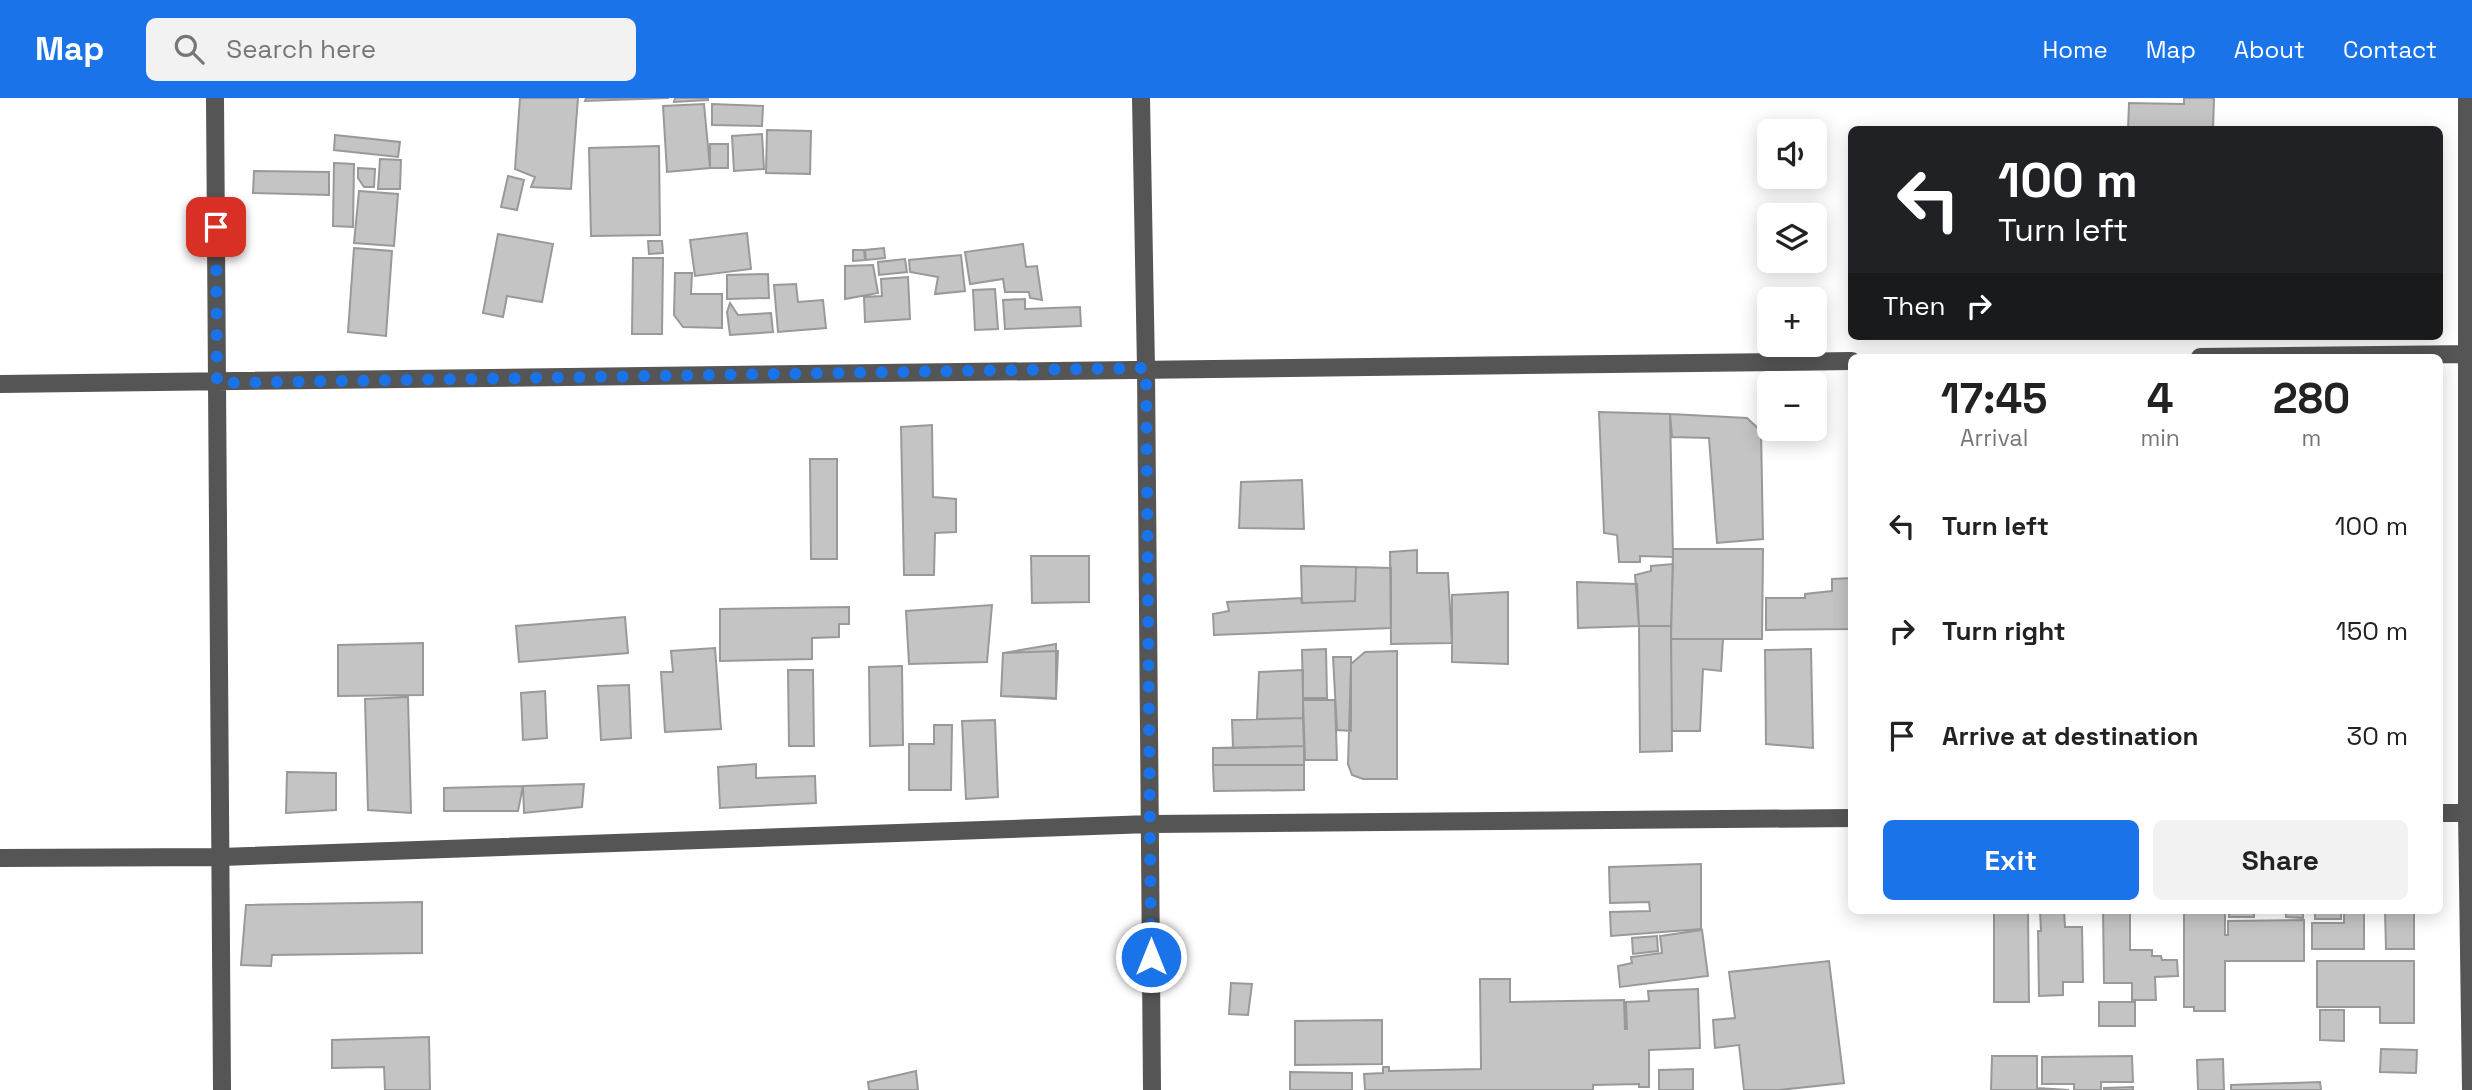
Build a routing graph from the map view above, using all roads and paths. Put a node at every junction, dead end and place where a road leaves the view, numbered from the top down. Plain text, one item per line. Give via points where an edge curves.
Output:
1 (215, 98) edge
2 (1141, 98) edge
3 (2467, 98) edge
4 (2443, 354) edge
5 (2469, 354) edge
6 (1848, 361) edge
7 (1146, 368) junction
8 (217, 383) junction
9 (0, 384) edge
10 (2443, 813) edge
11 (2470, 813) edge
12 (1848, 818) edge
13 (1150, 824) junction
14 (221, 857) junction
15 (0, 858) edge
16 (222, 1090) edge
17 (1152, 1090) edge
18 (2471, 1090) edge

1 - 8 street
2 - 7 street
3 - 5 street
4 - 5 street
5 - 11 street
6 - 7 street
7 - 8 street
7 - 13 street
8 - 9 street
8 - 14 street
10 - 11 street
11 - 18 street
12 - 13 street
13 - 14 street
13 - 17 street
14 - 15 street
14 - 16 street

